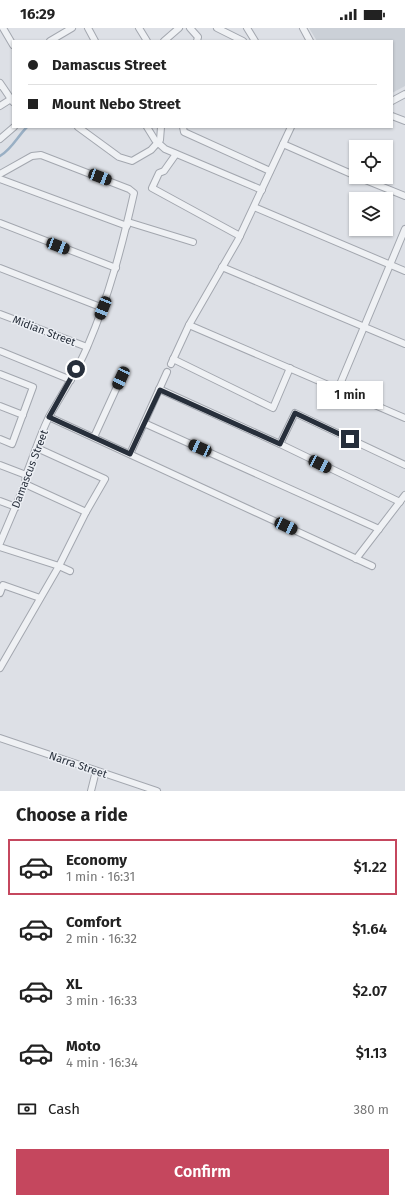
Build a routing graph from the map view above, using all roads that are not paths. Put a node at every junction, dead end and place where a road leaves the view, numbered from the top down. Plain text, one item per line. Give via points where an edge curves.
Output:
1 (3, 28) edge
2 (72, 28) edge
3 (88, 28) edge
4 (140, 28) edge
5 (179, 28) edge
6 (190, 28) edge
7 (218, 28) edge
8 (247, 28) edge
9 (302, 28) edge
10 (52, 40) edge
11 (94, 40) edge
12 (146, 40) edge
13 (165, 40) edge
14 (197, 40) edge
15 (241, 40) edge
16 (254, 40) edge
17 (309, 40) edge
18 (12, 43) edge
19 (0, 84) edge
20 (405, 94) edge
21 (393, 100) edge
22 (12, 101) edge
23 (0, 106) edge
24 (393, 116) edge
25 (405, 121) edge
26 (13, 128) edge
27 (79, 128) edge
28 (148, 128) edge
29 (161, 128) edge
30 (183, 128) edge
31 (291, 128) edge
32 (0, 139) edge
33 (157, 143) junction
34 (282, 144) junction
35 (176, 154) junction
36 (270, 171) junction
37 (349, 173) edge
38 (0, 174) edge
39 (0, 179) edge
40 (376, 184) edge
41 (262, 190) junction
42 (405, 196) edge
43 (254, 207) junction
44 (0, 223) edge
45 (127, 224) junction
46 (405, 229) edge
47 (240, 236) junction
48 (193, 242) dead end
49 (390, 265) junction
50 (222, 267) junction
51 (0, 268) edge
52 (116, 268) junction
53 (405, 271) edge
54 (103, 308) junction
55 (0, 314) edge
56 (189, 325) junction
57 (364, 327) junction
58 (405, 344) edge
59 (87, 347) junction
60 (0, 351) edge
61 (290, 368) junction
62 (167, 372) dead end
63 (0, 374) edge
64 (121, 378) dead end
65 (71, 380) junction
66 (338, 389) junction
67 (160, 390) junction
68 (0, 406) edge
69 (23, 415) junction
70 (49, 417) junction
71 (405, 418) edge
72 (144, 423) junction
73 (94, 437) junction
74 (0, 439) edge
75 (280, 444) junction
76 (38, 448) junction
77 (130, 454) junction
78 (0, 465) edge
79 (405, 465) edge
80 (26, 475) junction
81 (25, 484) junction
82 (405, 495) edge
83 (0, 501) edge
84 (400, 502) junction
85 (16, 507) junction
86 (86, 512) junction
87 (379, 529) junction
88 (0, 543) edge
89 (0, 547) edge
90 (356, 559) junction
91 (59, 566) junction
92 (372, 566) dead end
93 (70, 571) dead end
94 (0, 593) edge
95 (40, 598) junction
96 (0, 667) edge
97 (0, 738) edge
98 (96, 771) junction
99 (91, 791) edge
100 (157, 791) edge

1 - 18 street
2 - 10 street
3 - 11 street
4 - 12 street
5 - 13 street
6 - 14 street via 198,37
7 - 15 street
8 - 16 street
9 - 17 street
19 - 22 street
20 - 21 street
22 - 23 street
24 - 25 street
26 - 32 street
27 - 33 street via 119,157 132,161 151,150
28 - 33 street
29 - 33 street via 160,140
30 - 36 street via 184,132
31 - 34 street
33 - 35 street
34 - 36 street
34 - 37 street
35 - 41 street
35 - 47 street via 164,171 159,173 152,188
36 - 41 street
38 - 45 street, Damascus Street via 32,156 41,155 129,188 134,194
39 - 45 street
40 - 42 street
41 - 43 street
43 - 47 street
43 - 49 street
44 - 52 street
45 - 48 street
45 - 52 street, Damascus Street
46 - 49 street
47 - 50 street
49 - 53 street
49 - 57 street
50 - 56 street
50 - 57 street
51 - 54 street
52 - 54 street, Damascus Street
54 - 59 street, Damascus Street
55 - 59 street, Midian Street
56 - 61 street
56 - 61 street via 172,362 273,408
57 - 58 street
57 - 66 street
59 - 65 street, Damascus Street
60 - 65 street
61 - 66 street
62 - 67 street
63 - 69 street via 33,387
64 - 73 street
65 - 70 street, Damascus Street
66 - 71 street
67 - 72 street
67 - 75 street
68 - 69 street
69 - 74 street via 12,444
70 - 73 street
70 - 76 street, Damascus Street
72 - 77 street
72 - 87 street
73 - 77 street
75 - 79 street via 295,413
75 - 84 street
76 - 80 street, Damascus Street
76 - 86 street via 105,479
77 - 90 street
78 - 80 street
80 - 81 street, Damascus Street
81 - 85 street, Damascus Street
81 - 86 street
82 - 84 street
83 - 85 street
84 - 87 street
85 - 88 street, Damascus Street
86 - 91 street
87 - 90 street
89 - 91 street
90 - 92 street
91 - 93 street
91 - 95 street
94 - 95 street via 3,584
95 - 96 street
97 - 98 street, Narra Street
98 - 99 street
98 - 100 street, Narra Street

